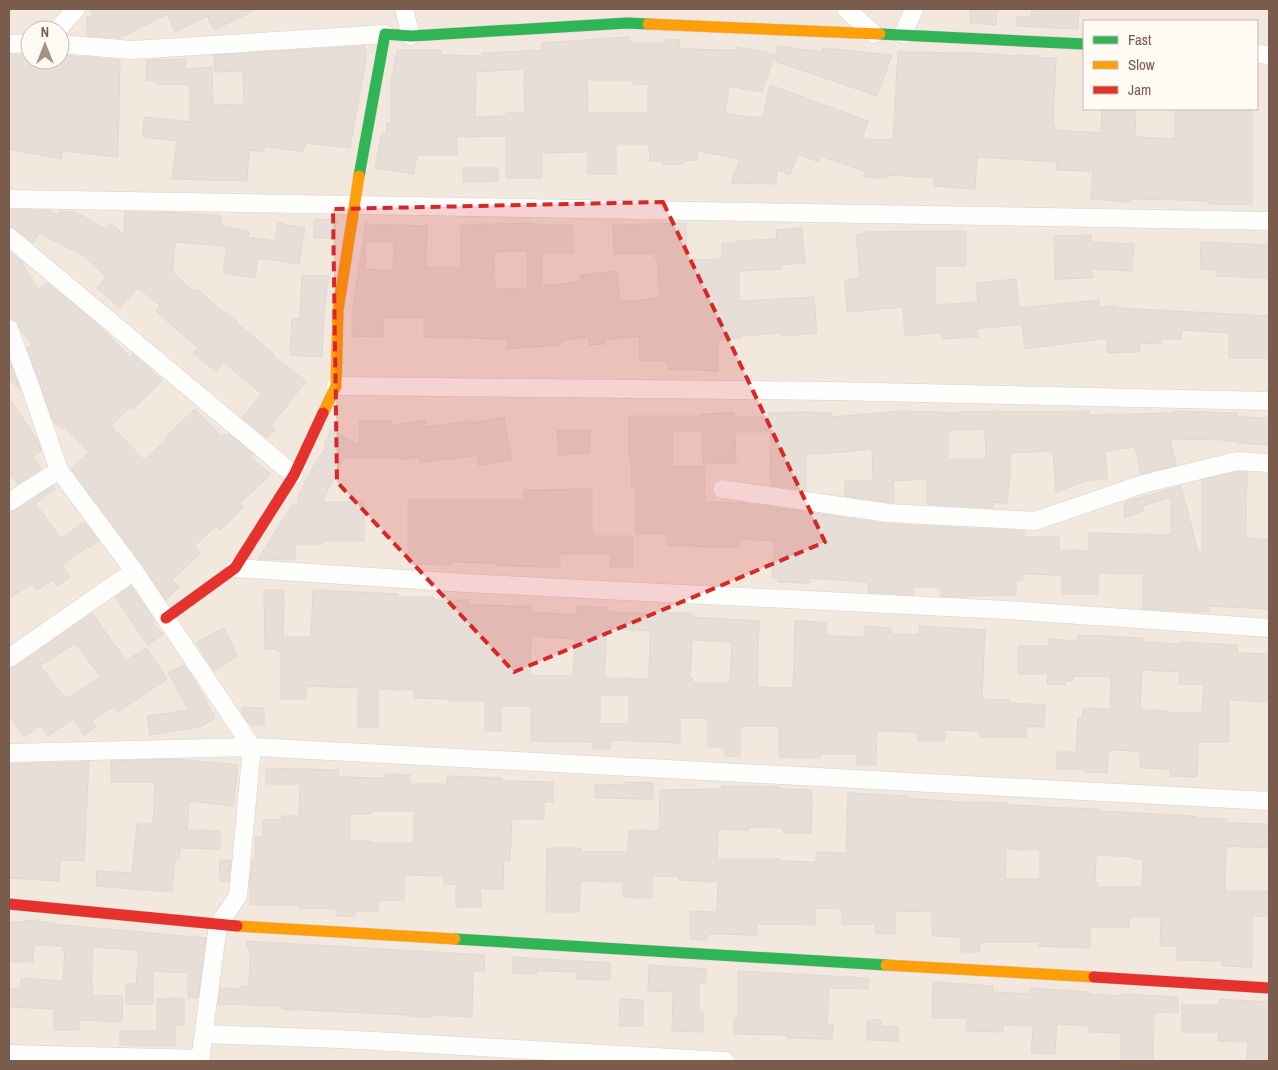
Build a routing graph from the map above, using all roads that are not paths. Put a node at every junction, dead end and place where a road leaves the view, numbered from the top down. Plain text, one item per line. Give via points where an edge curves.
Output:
1 (76, 9) edge
2 (404, 9) edge
3 (846, 9) edge
4 (914, 9) edge
5 (66, 20) edge
6 (385, 34) junction
7 (874, 34) junction
8 (903, 34) junction
9 (411, 36) junction
10 (1083, 44) edge
11 (70, 45) edge
12 (9, 199) edge
13 (354, 205) junction
14 (1269, 221) edge
15 (9, 237) edge
16 (10, 335) edge
17 (336, 386) junction
18 (1269, 401) edge
19 (1269, 463) edge
20 (58, 470) junction
21 (294, 475) junction
22 (722, 489) dead end
23 (9, 502) edge
24 (235, 568) junction
25 (134, 571) junction
26 (166, 618) junction
27 (1269, 628) edge
28 (9, 658) edge
29 (252, 747) junction
30 (9, 753) edge
31 (1269, 801) edge
32 (9, 904) edge
33 (218, 925) junction
34 (1269, 988) edge
35 (204, 1034) junction
36 (9, 1054) edge
37 (200, 1060) edge
38 (725, 1061) edge

1 - 5 street
2 - 9 street
3 - 7 street
4 - 8 street
6 - 9 street
6 - 11 street via 132,50
6 - 13 street
7 - 8 street
7 - 9 street via 628,23
8 - 10 street
12 - 13 street
13 - 14 street
13 - 17 street via 338,310
15 - 21 street
16 - 20 street
17 - 18 street
17 - 21 street
19 - 22 street via 1236,461 1143,484 1035,521 889,513
20 - 23 street
20 - 25 street
21 - 24 street
24 - 26 street
24 - 27 street via 1007,610
25 - 26 street
25 - 28 street
26 - 29 street
29 - 30 street
29 - 31 street
29 - 33 street via 238,896
32 - 33 street
33 - 34 street
33 - 35 street
35 - 37 street
35 - 38 street
36 - 37 street

